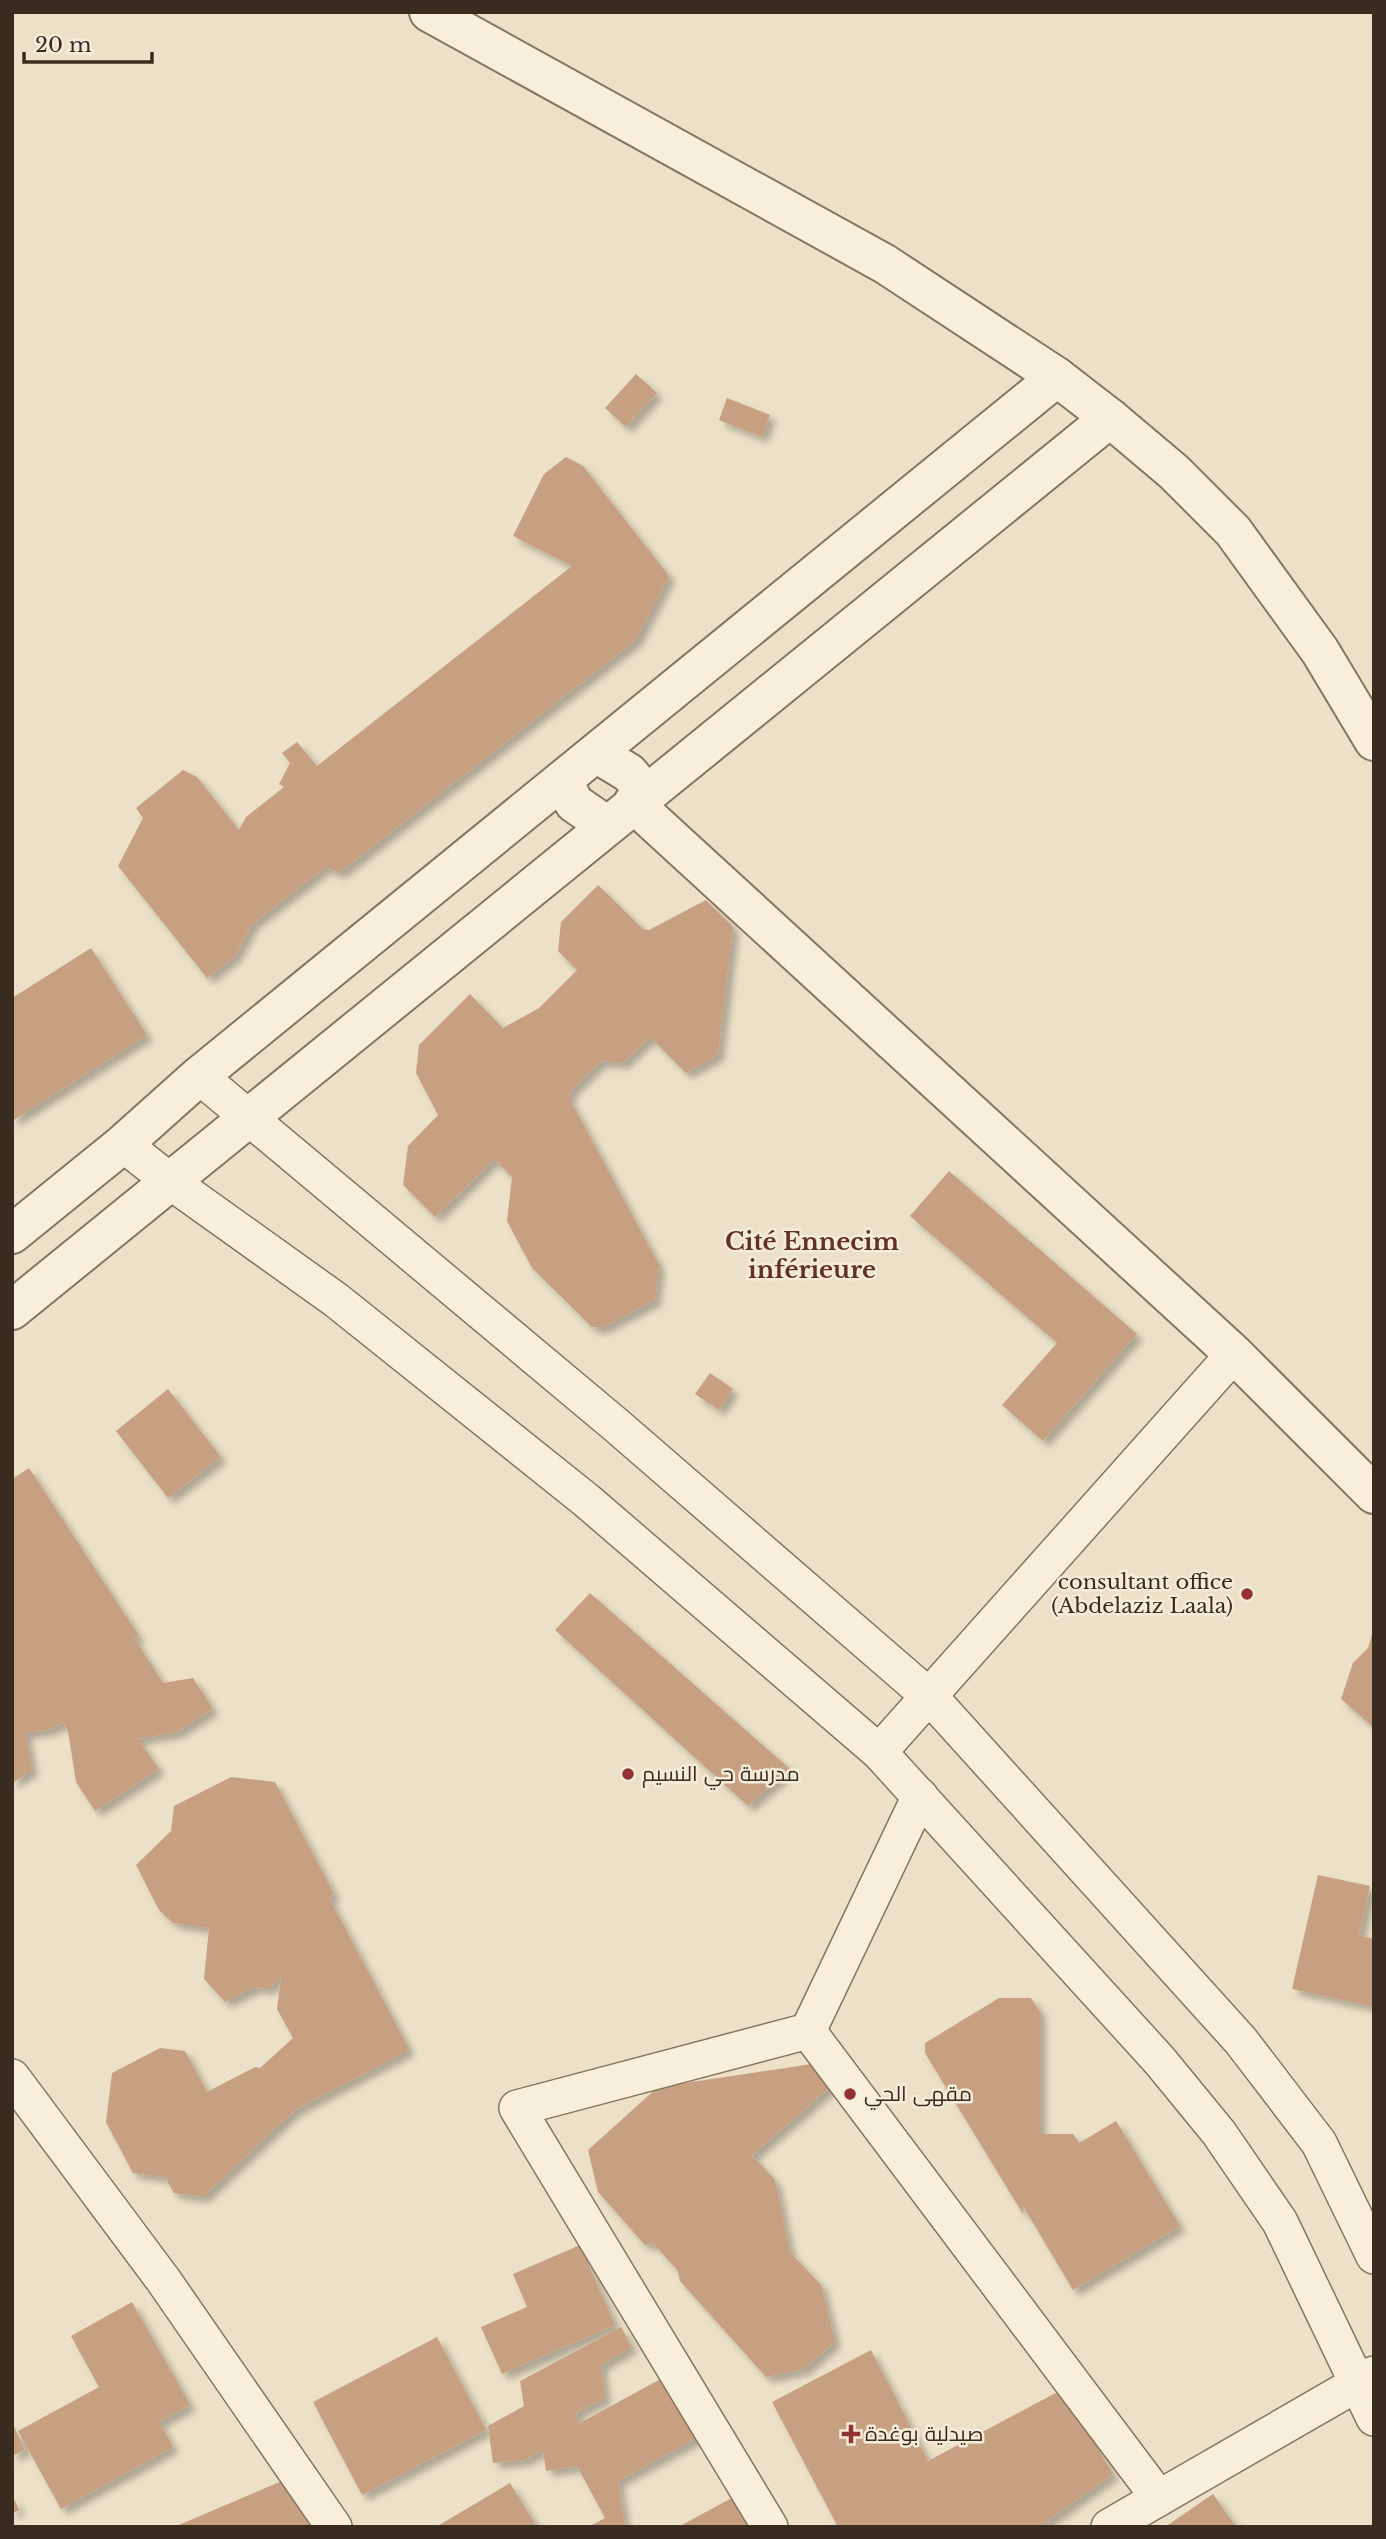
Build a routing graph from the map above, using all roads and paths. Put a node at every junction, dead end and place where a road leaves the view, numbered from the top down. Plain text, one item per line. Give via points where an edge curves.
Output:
1 (429, 12) edge
2 (1057, 377) junction
3 (1110, 418) junction
4 (1374, 741) edge
5 (596, 753) junction
6 (563, 780) junction
7 (628, 807) junction
8 (199, 1076) junction
9 (249, 1118) junction
10 (123, 1144) junction
11 (171, 1182) junction
12 (12, 1234) edge
13 (12, 1310) edge
14 (1234, 1354) junction
15 (1374, 1494) edge
16 (931, 1698) junction
17 (879, 1752) junction
18 (920, 1796) junction
19 (808, 2031) junction
20 (12, 2077) edge
21 (1374, 2256) edge
22 (1366, 2378) edge
23 (1374, 2418) edge
24 (1159, 2498) junction
25 (334, 2527) edge
26 (770, 2527) edge
27 (1108, 2527) edge

1 - 2 street via 885,264
2 - 3 street
2 - 5 street
3 - 4 street via 1174,472 1233,531 1320,651
3 - 7 street
5 - 6 street
5 - 7 street via 629,773
6 - 7 street via 574,803
6 - 8 street
7 - 9 street
7 - 14 street
8 - 9 street
8 - 10 street
9 - 11 street
9 - 16 street via 616,1425
10 - 11 street
10 - 12 street
11 - 13 street
11 - 17 street via 336,1300 576,1492
14 - 15 street
14 - 16 street
16 - 17 street
16 - 21 street via 1241,2041 1319,2143
17 - 18 street
18 - 19 street
18 - 22 street via 1160,2061 1219,2133 1280,2222
19 - 24 street
19 - 26 street via 517,2108
20 - 25 street via 164,2280
22 - 23 street
22 - 24 street
24 - 27 street

